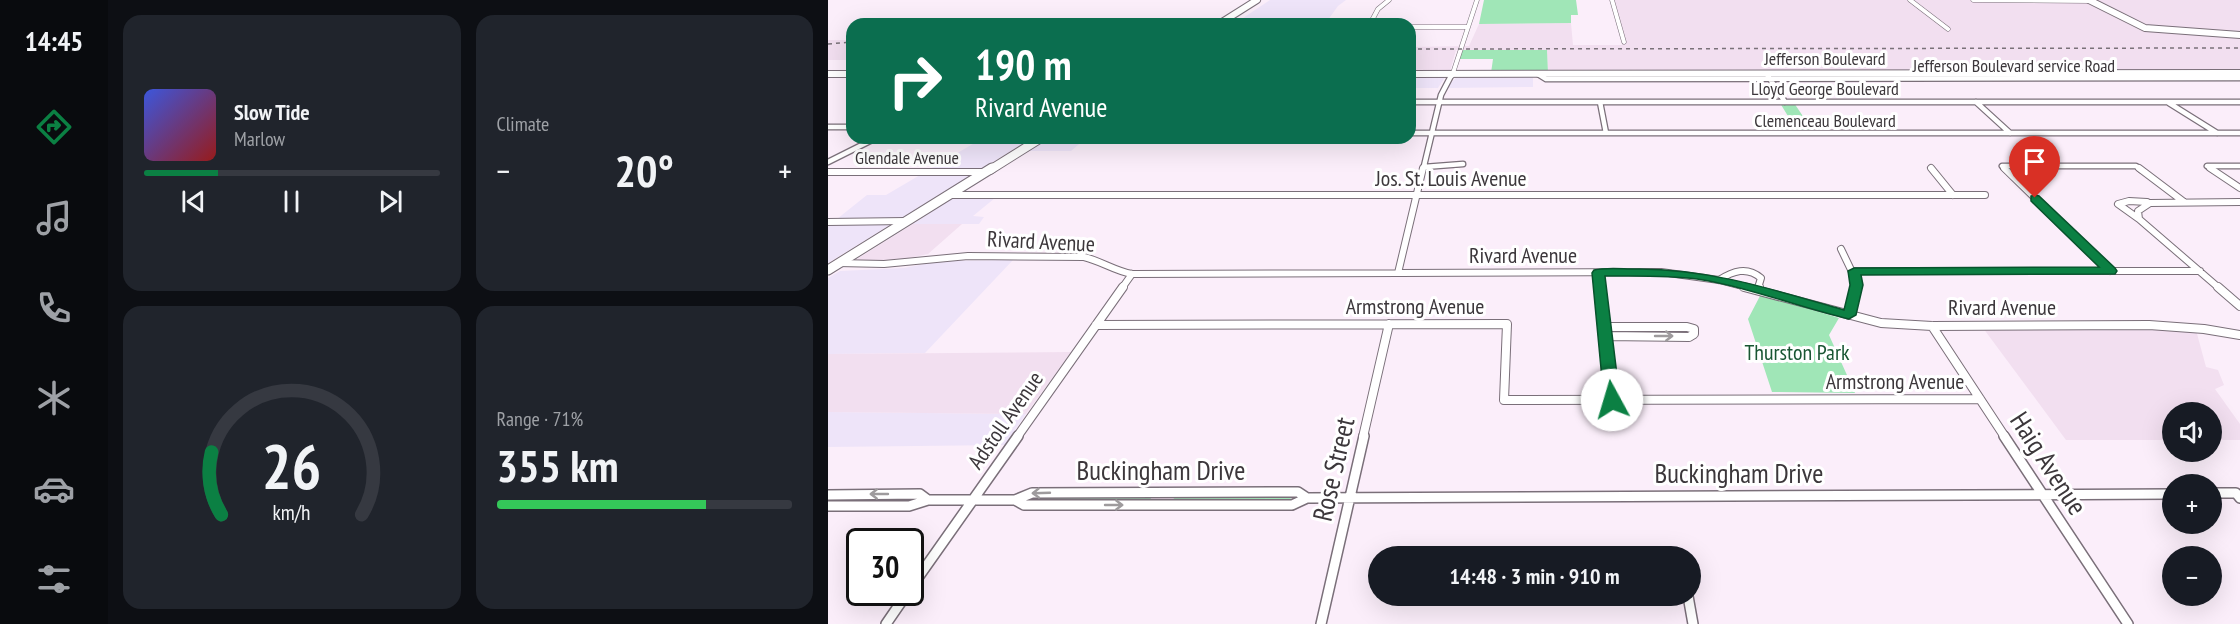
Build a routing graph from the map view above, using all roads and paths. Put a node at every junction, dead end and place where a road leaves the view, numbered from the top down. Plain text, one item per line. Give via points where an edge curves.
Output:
1 (1257, 0) edge
2 (1266, 0) edge
3 (1389, 0) edge
4 (1477, 0) edge
5 (1612, 0) edge
6 (1910, 0) edge
7 (1973, 0) edge
8 (2090, 1) edge
9 (1228, 18) edge
10 (1238, 18) edge
11 (1373, 18) edge
12 (1416, 27) edge
13 (1467, 27) junction
14 (1948, 29) dead end
15 (2240, 35) edge
16 (1624, 42) dead end
17 (2119, 73) junction
18 (2240, 73) edge
19 (828, 74) edge
20 (846, 74) edge
21 (1416, 74) edge
22 (1453, 74) junction
23 (1768, 76) junction
24 (1950, 76) junction
25 (2128, 78) junction
26 (2240, 78) edge
27 (1416, 102) edge
28 (1440, 102) junction
29 (1600, 102) junction
30 (1785, 102) junction
31 (1976, 102) junction
32 (2166, 102) junction
33 (2240, 102) edge
34 (828, 127) edge
35 (846, 127) edge
36 (1416, 133) edge
37 (1432, 133) junction
38 (1606, 133) junction
39 (2010, 133) junction
40 (2217, 133) junction
41 (2240, 133) edge
42 (864, 144) edge
43 (1031, 144) edge
44 (828, 162) edge
45 (1463, 164) dead end
46 (2240, 166) edge
47 (1424, 167) junction
48 (1931, 168) dead end
49 (828, 172) edge
50 (987, 172) junction
51 (2240, 188) edge
52 (948, 195) junction
53 (1417, 195) junction
54 (1953, 195) junction
55 (1985, 195) dead end
56 (2184, 202) junction
57 (2240, 202) edge
58 (2150, 203) junction
59 (2139, 219) junction
60 (906, 221) junction
61 (828, 222) edge
62 (1841, 249) dead end
63 (838, 263) junction
64 (828, 270) edge
65 (1854, 271) junction
66 (2110, 271) junction
67 (2200, 271) junction
68 (1398, 273) junction
69 (1598, 273) junction
70 (1132, 274) junction
71 (1719, 280) junction
72 (1758, 290) junction
73 (2240, 306) edge
74 (1849, 315) junction
75 (1389, 324) junction
76 (1096, 325) junction
77 (1932, 326) junction
78 (1604, 327) junction
79 (2240, 335) edge
80 (1605, 336) junction
81 (1980, 399) junction
82 (1612, 400) junction
83 (2042, 494) junction
84 (2162, 494) edge
85 (2222, 494) edge
86 (828, 495) edge
87 (2238, 496) edge
88 (1350, 498) junction
89 (928, 500) junction
90 (973, 500) junction
91 (828, 506) edge
92 (924, 570) edge
93 (899, 606) edge
94 (1690, 606) edge
95 (886, 624) edge
96 (1321, 624) edge
97 (1693, 624) edge
98 (2128, 624) edge

1 - 9 street
2 - 10 street
3 - 11 street
4 - 13 street
5 - 16 street
6 - 14 street
7 - 8 street
8 - 15 street via 2153,29
12 - 13 street
13 - 22 street
17 - 18 street, Jefferson Boulevard
17 - 24 street, Jefferson Boulevard
17 - 25 street
19 - 20 street
21 - 22 street, Jefferson Boulevard
22 - 23 street, Jefferson Boulevard
22 - 28 street
23 - 24 street, Jefferson Boulevard
23 - 30 street
24 - 25 street, Jefferson Boulevard service Road
25 - 26 street, Jefferson Boulevard service Road
27 - 28 street, Lloyd George Boulevard
28 - 29 street, Lloyd George Boulevard
28 - 37 street
29 - 30 street, Lloyd George Boulevard
29 - 38 street
30 - 31 street, Lloyd George Boulevard
31 - 32 street, Lloyd George Boulevard
31 - 39 street
32 - 33 street, Lloyd George Boulevard
32 - 40 street
34 - 35 street
36 - 37 street, Clemenceau Boulevard
37 - 38 street, Clemenceau Boulevard
37 - 47 street
38 - 39 street, Clemenceau Boulevard
39 - 40 street, Clemenceau Boulevard
40 - 41 street, Clemenceau Boulevard
42 - 44 street
43 - 50 street
45 - 47 street
46 - 51 street via 2207,166
47 - 53 street
48 - 54 street
49 - 50 street, Glendale Avenue
50 - 52 street
52 - 53 street, Jos. St. Louis Avenue
52 - 60 street
53 - 54 street, Jos. St. Louis Avenue
53 - 68 street
54 - 55 street, Jos. St. Louis Avenue
56 - 57 street
56 - 58 street
56 - 66 street via 2136,166 2002,166
58 - 59 street via 2139,208
58 - 59 street via 2118,204
59 - 67 street
60 - 61 street
60 - 63 street
62 - 65 street
63 - 64 street
63 - 70 street, Rivard Avenue via 884,264 968,256 1084,257
65 - 66 street
65 - 74 street via 1857,285
66 - 67 street
67 - 73 street
68 - 69 street, Rivard Avenue
68 - 70 street, Rivard Avenue
69 - 71 street, Rivard Avenue via 1661,272
69 - 78 street
70 - 76 street, Adstoll Avenue
71 - 72 street, Rivard Avenue
71 - 72 street via 1732,271 1757,273 1761,278
72 - 74 street, Rivard Avenue
74 - 77 street, Rivard Avenue via 1881,323
75 - 76 street, Armstrong Avenue
75 - 82 street, Armstrong Avenue via 1507,324 1504,400
75 - 88 street, Rose Street
76 - 90 street, Adstoll Avenue
77 - 79 street, Rivard Avenue via 2149,324
77 - 81 street, Haig Avenue
78 - 80 street
80 -> 78 street via 1689,337 1694,329
80 - 82 street
81 - 82 street, Armstrong Avenue
81 - 83 street, Haig Avenue
83 - 84 street, Buckingham Drive
83 - 88 street, Buckingham Drive
83 - 98 street, Haig Avenue
85 - 87 street
89 -> 86 street, Buckingham Drive via 920,494
88 - 90 street, Buckingham Drive via 1307,498 1292,505 1024,506 1015,500
88 - 96 street, Rose Street
89 - 90 street, Buckingham Drive
89 - 91 street, Buckingham Drive via 909,506
90 - 92 street, Adstoll Avenue
93 - 95 street, Adstoll Avenue
94 - 97 street

